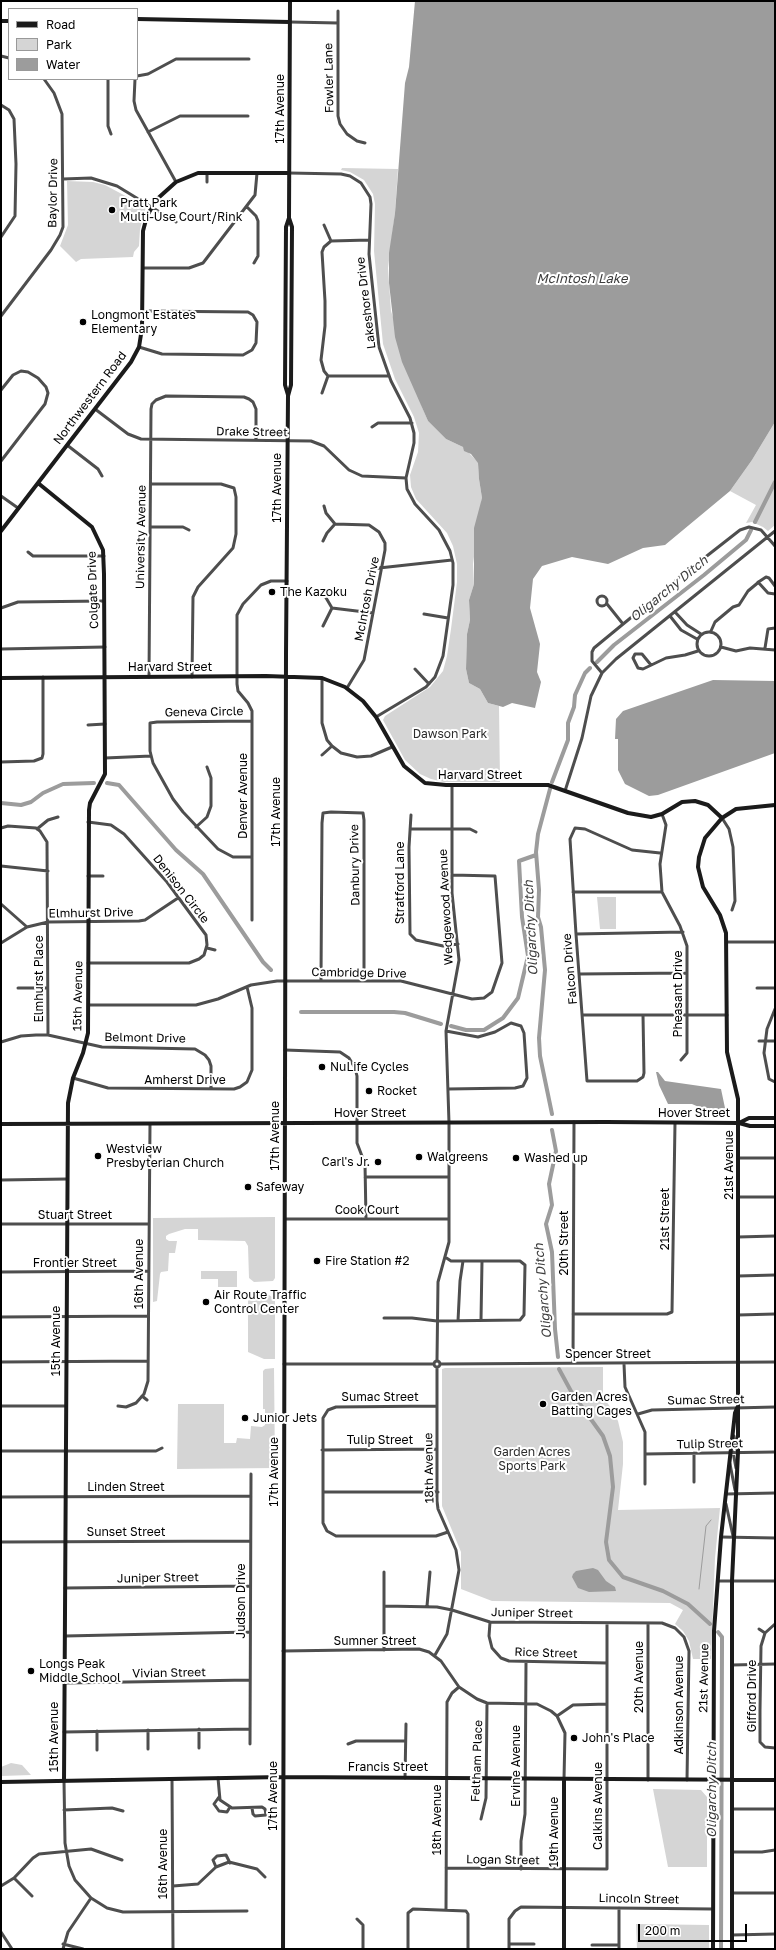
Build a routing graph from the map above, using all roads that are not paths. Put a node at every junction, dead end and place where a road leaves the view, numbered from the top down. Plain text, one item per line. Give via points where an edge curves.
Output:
1 (290, 1) edge
2 (338, 11) dead end
3 (138, 19) edge
4 (290, 22) junction
5 (338, 23) junction
6 (249, 59) dead end
7 (138, 76) edge
8 (45, 80) edge
9 (108, 80) edge
10 (134, 80) edge
11 (1, 105) edge
12 (248, 116) dead end
13 (148, 132) junction
14 (111, 134) dead end
15 (365, 143) dead end
16 (207, 173) junction
17 (289, 173) junction
18 (257, 174) junction
19 (63, 179) junction
20 (176, 182) junction
21 (207, 182) dead end
22 (152, 206) junction
23 (247, 207) junction
24 (176, 222) dead end
25 (324, 225) dead end
26 (1, 237) edge
27 (369, 240) junction
28 (331, 241) junction
29 (254, 263) dead end
30 (143, 268) junction
31 (143, 311) junction
32 (1, 316) edge
33 (139, 347) junction
34 (328, 376) junction
35 (389, 376) junction
36 (1, 390) edge
37 (322, 393) dead end
38 (95, 410) junction
39 (412, 424) junction
40 (372, 427) dead end
41 (150, 440) junction
42 (256, 440) junction
43 (288, 441) junction
44 (67, 445) junction
45 (1, 460) edge
46 (102, 476) dead end
47 (406, 478) junction
48 (38, 483) junction
49 (151, 484) junction
50 (1, 496) edge
51 (324, 506) dead end
52 (18, 508) junction
53 (335, 524) junction
54 (150, 527) junction
55 (189, 530) dead end
56 (1, 531) edge
57 (775, 531) edge
58 (768, 537) junction
59 (323, 540) dead end
60 (775, 546) edge
61 (28, 552) dead end
62 (104, 556) junction
63 (452, 560) junction
64 (382, 568) junction
65 (370, 569) dead end
66 (287, 581) junction
67 (758, 582) junction
68 (775, 586) edge
69 (322, 591) dead end
70 (775, 594) edge
71 (104, 601) junction
72 (607, 604) dead end
73 (1, 608) edge
74 (332, 608) junction
75 (676, 612) junction
76 (373, 613) junction
77 (424, 614) dead end
78 (670, 616) junction
79 (448, 618) junction
80 (623, 624) junction
81 (323, 626) dead end
82 (775, 628) edge
83 (711, 631) junction
84 (701, 634) junction
85 (697, 639) junction
86 (105, 647) junction
87 (721, 647) junction
88 (1, 648) edge
89 (764, 648) junction
90 (775, 650) edge
91 (698, 651) junction
92 (651, 665) junction
93 (415, 669) dead end
94 (602, 673) junction
95 (237, 676) junction
96 (286, 676) junction
97 (43, 677) junction
98 (149, 677) junction
99 (192, 677) junction
100 (1, 678) edge
101 (104, 678) junction
102 (322, 678) junction
103 (429, 684) junction
104 (347, 688) junction
105 (376, 717) junction
106 (252, 721) junction
107 (105, 724) junction
108 (88, 725) dead end
109 (332, 746) junction
110 (392, 747) junction
111 (322, 755) dead end
112 (151, 756) junction
113 (105, 758) junction
114 (1, 762) edge
115 (207, 767) dead end
116 (452, 785) junction
117 (565, 791) junction
118 (775, 805) edge
119 (662, 814) junction
120 (411, 815) dead end
121 (58, 817) dead end
122 (722, 818) junction
123 (88, 822) junction
124 (196, 827) junction
125 (1, 828) edge
126 (452, 828) junction
127 (37, 829) junction
128 (410, 829) junction
129 (476, 832) dead end
130 (660, 853) junction
131 (252, 857) junction
132 (1, 866) edge
133 (48, 871) junction
134 (452, 875) junction
135 (88, 876) junction
136 (103, 876) dead end
137 (573, 892) junction
138 (662, 892) junction
139 (178, 898) junction
140 (1, 904) edge
141 (732, 910) dead end
142 (252, 920) dead end
143 (48, 922) junction
144 (88, 922) junction
145 (27, 927) junction
146 (683, 932) junction
147 (576, 934) junction
148 (727, 942) junction
149 (775, 942) edge
150 (1, 943) edge
151 (458, 944) junction
152 (207, 948) junction
153 (215, 950) dead end
154 (88, 963) junction
155 (686, 973) junction
156 (579, 974) junction
157 (285, 980) junction
158 (322, 980) junction
159 (364, 980) junction
160 (247, 987) junction
161 (18, 988) dead end
162 (47, 988) junction
163 (757, 988) dead end
164 (775, 988) edge
165 (454, 994) junction
166 (89, 1005) junction
167 (775, 1009) edge
168 (583, 1015) junction
169 (643, 1015) junction
170 (686, 1015) junction
171 (728, 1015) junction
172 (446, 1030) junction
173 (48, 1035) junction
174 (764, 1040) junction
175 (759, 1041) dead end
176 (775, 1041) edge
177 (1, 1042) edge
178 (86, 1044) junction
179 (285, 1050) junction
180 (681, 1060) dead end
181 (73, 1078) junction
182 (775, 1082) edge
183 (211, 1089) junction
184 (448, 1089) junction
185 (775, 1118) edge
186 (285, 1122) junction
187 (574, 1122) junction
188 (358, 1123) junction
189 (449, 1123) junction
190 (675, 1123) junction
191 (739, 1123) junction
192 (1, 1124) edge
193 (67, 1124) junction
194 (150, 1124) junction
195 (775, 1126) edge
196 (739, 1158) junction
197 (775, 1158) edge
198 (365, 1177) junction
199 (449, 1177) junction
200 (67, 1179) junction
201 (1, 1180) edge
202 (738, 1197) junction
203 (775, 1197) edge
204 (285, 1219) junction
205 (366, 1219) junction
206 (449, 1219) junction
207 (1, 1224) edge
208 (67, 1224) junction
209 (149, 1224) junction
210 (775, 1236) edge
211 (738, 1237) junction
212 (445, 1257) junction
213 (463, 1261) junction
214 (482, 1261) junction
215 (1, 1272) edge
216 (67, 1272) junction
217 (148, 1272) junction
218 (775, 1275) edge
219 (738, 1276) junction
220 (573, 1314) junction
221 (775, 1314) edge
222 (738, 1315) junction
223 (66, 1316) junction
224 (148, 1316) junction
225 (1, 1317) edge
226 (384, 1318) dead end
227 (481, 1320) junction
228 (438, 1321) junction
229 (458, 1321) junction
230 (437, 1360) junction
231 (66, 1361) junction
232 (148, 1361) junction
233 (1, 1362) edge
234 (775, 1362) edge
235 (573, 1363) junction
236 (737, 1363) junction
237 (284, 1364) junction
238 (434, 1364) junction
239 (440, 1364) junction
240 (624, 1364) junction
241 (437, 1367) junction
242 (142, 1396) junction
243 (147, 1400) dead end
244 (1, 1406) edge
245 (66, 1406) junction
246 (118, 1406) dead end
247 (437, 1406) junction
248 (775, 1407) edge
249 (737, 1408) junction
250 (638, 1414) junction
251 (734, 1434) junction
252 (162, 1448) dead end
253 (437, 1449) junction
254 (322, 1450) junction
255 (66, 1451) junction
256 (1, 1452) edge
257 (732, 1452) junction
258 (738, 1452) junction
259 (775, 1452) edge
260 (694, 1453) junction
261 (645, 1454) junction
262 (730, 1460) junction
263 (738, 1473) junction
264 (251, 1474) dead end
265 (694, 1482) dead end
266 (645, 1484) dead end
267 (322, 1492) junction
268 (438, 1492) junction
269 (738, 1493) junction
270 (775, 1493) edge
271 (251, 1496) junction
272 (726, 1496) junction
273 (1, 1497) edge
274 (66, 1497) junction
275 (448, 1532) junction
276 (721, 1538) junction
277 (734, 1538) junction
278 (775, 1538) edge
279 (66, 1541) junction
280 (250, 1541) junction
281 (1, 1542) edge
282 (384, 1572) dead end
283 (430, 1572) dead end
284 (718, 1581) junction
285 (732, 1581) junction
286 (775, 1581) edge
287 (250, 1586) junction
288 (65, 1588) junction
289 (384, 1606) junction
290 (427, 1606) junction
291 (452, 1610) junction
292 (490, 1622) junction
293 (607, 1623) junction
294 (648, 1623) junction
295 (775, 1624) edge
296 (759, 1629) dead end
297 (250, 1632) junction
298 (680, 1633) joint
299 (765, 1633) junction
300 (65, 1636) junction
301 (384, 1650) junction
302 (283, 1651) junction
303 (435, 1655) junction
304 (526, 1663) junction
305 (607, 1663) junction
306 (760, 1664) junction
307 (775, 1664) edge
308 (732, 1665) junction
309 (250, 1680) junction
310 (65, 1683) junction
311 (459, 1687) junction
312 (487, 1703) junction
313 (525, 1704) junction
314 (607, 1704) junction
315 (557, 1716) junction
316 (406, 1724) dead end
317 (199, 1729) junction
318 (250, 1729) junction
319 (148, 1730) junction
320 (97, 1731) junction
321 (64, 1732) junction
322 (405, 1741) junction
323 (250, 1744) dead end
324 (348, 1744) dead end
325 (762, 1745) junction
326 (199, 1748) dead end
327 (759, 1748) dead end
328 (775, 1748) edge
329 (148, 1749) dead end
330 (97, 1750) dead end
331 (282, 1777) junction
332 (218, 1778) junction
333 (405, 1778) junction
334 (447, 1778) junction
335 (487, 1778) junction
336 (172, 1779) junction
337 (525, 1779) junction
338 (564, 1779) junction
339 (607, 1779) junction
340 (64, 1780) junction
341 (648, 1780) junction
342 (687, 1780) junction
343 (715, 1780) junction
344 (732, 1780) junction
345 (775, 1780) edge
346 (1, 1782) edge
347 (219, 1797) junction
348 (230, 1807) junction
349 (252, 1808) junction
350 (732, 1809) junction
351 (775, 1809) edge
352 (64, 1810) junction
353 (123, 1811) dead end
354 (481, 1819) dead end
355 (775, 1850) edge
356 (732, 1852) junction
357 (66, 1853) junction
358 (122, 1860) dead end
359 (230, 1863) junction
360 (216, 1867) junction
361 (446, 1868) junction
362 (521, 1869) junction
363 (607, 1869) joint
364 (564, 1870) junction
365 (265, 1877) dead end
366 (14, 1878) junction
367 (1, 1886) edge
368 (173, 1886) junction
369 (775, 1893) edge
370 (732, 1894) junction
371 (32, 1896) dead end
372 (91, 1898) junction
373 (564, 1907) junction
374 (619, 1908) junction
375 (446, 1909) junction
376 (713, 1909) junction
377 (173, 1911) junction
378 (247, 1911) dead end
379 (357, 1919) dead end
380 (1, 1932) edge
381 (775, 1934) edge
382 (732, 1935) junction
383 (63, 1944) junction
384 (509, 1944) junction
385 (534, 1944) dead end
386 (592, 1945) dead end
387 (619, 1947) edge
388 (12, 1949) edge
389 (62, 1949) edge
390 (83, 1949) edge
391 (173, 1949) edge
392 (283, 1949) edge
393 (363, 1949) edge
394 (408, 1949) edge
395 (468, 1949) edge
396 (509, 1949) edge
397 (564, 1949) edge
398 (713, 1949) edge
399 (732, 1949) edge

1 - 4 street, 17th Avenue
2 - 5 street, Fowler Lane
3 - 4 street
4 - 5 street
4 - 17 street, 17th Avenue
5 - 15 street, Fowler Lane via 339,120 347,134
6 - 7 street via 176,59 148,74
8 - 19 street, Baylor Drive via 54,93 62,114
9 - 14 street via 108,126
10 - 13 street via 136,110
11 - 26 street via 12,115 15,125 16,170 15,216
12 - 13 street via 180,116
13 - 20 street
16 - 18 street, Northwestern Road
16 - 20 street, Northwestern Road via 194,174
16 - 21 street
17 - 18 street, Northwestern Road
17 - 27 street, Lakeshore Drive via 341,174 361,183 367,190 371,204
17 - 43 street, 17th Avenue via 292,274
18 - 23 street via 255,195
19 - 22 street via 99,180 117,186
19 - 32 street, Baylor Drive via 63,219 60,235 52,250
20 - 22 street, Northwestern Road via 162,192
22 - 24 street
22 - 30 street, Northwestern Road via 143,232
23 - 29 street via 258,221 258,256
23 - 30 street via 198,266
25 - 28 street
27 - 28 street
27 - 35 street, Lakeshore Drive via 376,330
28 - 34 street via 322,252 325,326 321,360
30 - 31 street, Northwestern Road
31 - 33 street, Northwestern Road
31 - 33 street via 248,312 257,322 256,343 252,350 243,354 162,354
33 - 38 street, Northwestern Road via 131,362
34 - 35 street
34 - 37 street
35 - 39 street, Lakeshore Drive
36 - 45 street via 13,375 21,371 34,375 46,387 48,393 45,404
38 - 41 street, Drake Street via 128,434
38 - 44 street, Northwestern Road
39 - 40 street via 378,423
39 - 47 street, Lakeshore Drive via 414,443
41 - 42 street, Drake Street
41 - 42 street, University Avenue via 151,410 156,400 166,396 249,399 256,409
41 - 49 street, University Avenue
42 - 43 street, Drake Street
43 - 47 street, Drake Street via 318,443 349,470 362,476
43 - 66 street, 17th Avenue
44 - 46 street via 98,469
44 - 48 street, Northwestern Road
47 - 63 street, Lakeshore Drive via 410,497 440,530
48 - 52 street, Northwestern Road
48 - 62 street, Colgate Drive via 92,527 101,543
49 - 54 street, University Avenue
49 - 99 street via 221,484 234,488 236,497 236,534 232,548 198,587 193,597
50 - 52 street
51 - 53 street
52 - 56 street, Northwestern Road
53 - 59 street
53 - 64 street, McIntosh Drive via 366,524 379,532 383,537 385,550
54 - 55 street via 183,527
54 - 98 street, University Avenue
57 - 58 street
58 - 60 street
58 - 75 street
58 - 80 street via 755,528 746,527 740,530
61 - 62 street via 33,556
62 - 71 street, Colgate Drive
63 - 64 street
63 - 79 street, Lakeshore Drive via 454,574
64 - 65 street
64 - 76 street, McIntosh Drive
66 - 95 street, Denver Avenue via 265,583 239,610
66 - 96 street, 17th Avenue
67 - 68 street via 766,577
67 - 70 street via 768,593
67 - 83 street via 739,605 715,622
69 - 74 street
71 - 73 street via 18,602
71 - 86 street, Colgate Drive
72 - 80 street
74 - 76 street
74 - 81 street
75 - 78 street
75 - 84 street via 687,625
76 - 104 street, McIntosh Drive via 364,660
77 - 79 street
78 - 85 street via 681,630
78 - 94 street
79 - 103 street, Lakeshore Drive via 443,658
80 - 94 street via 592,652 594,665
82 - 89 street via 768,629
83 - 84 street
83 - 87 street via 718,635
84 - 85 street
85 - 91 street
86 - 88 street
86 - 101 street, Colgate Drive
87 - 89 street via 736,651
87 - 91 street via 711,656 705,656
89 - 90 street
91 - 92 street via 666,658
92 - 92 street via 640,670 634,662 635,654 642,654
93 - 103 street
94 - 117 street via 591,696 582,738
95 - 96 street, Harvard Street
95 - 99 street, Harvard Street
95 - 106 street, Denver Avenue via 238,691 250,707
96 - 102 street, Harvard Street
96 - 157 street, 17th Avenue
97 - 100 street, Harvard Street
97 - 101 street, Harvard Street
97 - 114 street via 42,758 34,762
98 - 99 street, Harvard Street
98 - 101 street, Harvard Street
101 - 107 street, 15th Avenue
102 - 104 street, Harvard Street
102 - 109 street via 322,723 327,740
103 - 105 street, Lakeshore Drive
104 - 105 street, Harvard Street via 363,700
105 - 110 street, Harvard Street
106 - 112 street, Geneva Circle via 150,723
106 - 131 street, Denver Avenue
107 - 108 street
107 - 113 street, 15th Avenue
109 - 110 street via 349,756 361,758
109 - 111 street
110 - 116 street, Harvard Street via 404,766 419,780 433,785
112 - 113 street
112 - 124 street, Geneva Circle via 173,799
113 - 123 street, 15th Avenue via 105,775 90,802
115 - 124 street via 211,778 211,806 207,817
116 - 117 street, Harvard Street via 548,785
116 - 126 street, Wedgewood Avenue
117 - 119 street, Harvard Street via 628,813 651,817
118 - 122 street via 738,809
119 - 122 street, Harvard Street via 678,804 696,801 708,805
119 - 130 street, Pheasant Drive via 666,825
120 - 128 street, Stratford Lane
121 - 127 street via 48,820
122 - 141 street via 729,829 733,847 735,901
122 - 148 street, 21st Avenue via 705,838 698,867 702,887 724,924
123 - 135 street, 15th Avenue
123 - 139 street, Denison Circle via 111,825 124,834
124 - 131 street, Geneva Circle via 226,855
125 - 127 street via 8,826
126 - 128 street, Stratford Lane
126 - 129 street, Stratford Lane
126 - 134 street, Wedgewood Avenue
127 - 133 street, Elmhurst Place via 47,842
128 - 151 street, Stratford Lane via 410,934 416,940 443,946
130 - 137 street, Falcon Drive via 632,850 585,829 575,828 570,839
130 - 138 street, Pheasant Drive
131 - 142 street, Denver Avenue
132 - 133 street
133 - 143 street, Elmhurst Place
134 - 151 street, Wedgewood Avenue
134 - 165 street, Cambridge Drive via 495,876 502,950 502,963 492,992 488,996 472,999
135 - 136 street
135 - 144 street, 15th Avenue
137 - 138 street
137 - 147 street, Falcon Drive
138 - 146 street, Pheasant Drive
139 - 144 street, Elmhurst Drive via 138,922
139 - 152 street, Denison Circle via 206,935
140 - 145 street
143 - 144 street, Elmhurst Drive
143 - 145 street, Elmhurst Drive
143 - 162 street, Elmhurst Place
144 - 154 street, 15th Avenue
145 - 150 street, Elmhurst Drive
146 - 147 street
146 - 155 street, Pheasant Drive via 687,946
147 - 156 street, Falcon Drive
148 - 149 street
148 - 171 street, 21st Avenue
151 - 165 street, Wedgewood Avenue via 459,960
152 - 153 street
152 - 154 street via 199,959 189,963
154 - 166 street, 15th Avenue
155 - 156 street
155 - 170 street, Pheasant Drive
156 - 168 street, Falcon Drive
157 - 158 street, Cambridge Drive
157 - 160 street, Cambridge Drive via 260,982
157 - 179 street, 17th Avenue
158 - 159 street, Cambridge Drive
158 - 159 street, Danbury Drive via 322,823 323,813 331,812 363,813
159 - 165 street, Cambridge Drive via 401,981
160 - 166 street, Cambridge Drive via 218,1000 196,1005
160 - 183 street, Amherst Drive via 252,1008 251,1075 240,1087
161 - 162 street
162 - 173 street, Elmhurst Place
163 - 164 street
165 - 172 street, Wedgewood Avenue
166 - 178 street, 15th Avenue
167 - 174 street
168 - 169 street
168 - 169 street, Falcon Drive via 588,1081 637,1081 644,1073
169 - 170 street
170 - 171 street
170 - 180 street, Pheasant Drive via 686,1053
171 - 191 street, 21st Avenue via 728,1058 737,1091
172 - 184 street, Wedgewood Avenue
172 - 184 street via 478,1037 495,1032 511,1023 520,1026 524,1033 527,1078 523,1086 515,1088
173 - 177 street, Belmont Drive via 21,1036
173 - 178 street, Belmont Drive
174 - 175 street
174 - 176 street
174 - 182 street via 769,1079
178 - 181 street, 15th Avenue
178 - 183 street, Belmont Drive via 102,1048 196,1049 209,1060
179 - 186 street, 17th Avenue
179 - 188 street via 335,1051 348,1058 357,1076
181 - 183 street, Amherst Drive via 108,1088
181 - 193 street, 15th Avenue
184 - 189 street, Wedgewood Avenue
185 - 191 street, Hover Street via 749,1118
186 - 188 street, Hover Street
186 - 194 street, Hover Street
186 - 204 street, 17th Avenue
187 - 189 street, Hover Street
187 - 190 street, Hover Street
187 - 220 street, 20th Street
188 - 189 street, Hover Street
188 - 198 street via 357,1143 365,1164
189 - 199 street
190 - 191 street, Hover Street
190 - 220 street, 21st Street via 674,1309 670,1314
191 - 195 street, Hover Street via 750,1126
191 - 196 street, 21st Avenue
192 - 193 street, Hover Street
193 - 194 street, Hover Street
193 - 200 street, 15th Avenue
194 - 209 street, 16th Avenue
196 - 197 street
196 - 202 street, 21st Avenue
198 - 199 street
198 - 205 street
199 - 206 street
200 - 201 street
200 - 208 street, 15th Avenue
202 - 203 street
202 - 211 street, 21st Avenue
204 - 205 street, Cook Court
204 - 237 street, 17th Avenue
205 - 206 street, Cook Court
206 - 212 street via 450,1242
207 - 208 street, Stuart Street
208 - 209 street, Stuart Street
208 - 216 street, 15th Avenue
209 - 217 street, 16th Avenue
210 - 211 street
211 - 219 street, 21st Avenue
212 - 213 street via 451,1261
212 - 228 street via 438,1282
213 - 214 street
213 - 229 street
214 - 227 street
214 - 227 street via 520,1261 525,1265 524,1315 520,1320
215 - 216 street, Frontier Street
216 - 217 street, Frontier Street
216 - 223 street, 15th Avenue
217 - 224 street, 16th Avenue
218 - 219 street
219 - 222 street, 21st Avenue
220 - 235 street, 20th Street
221 - 222 street
222 - 236 street, 21st Avenue
223 - 224 street
223 - 225 street
223 - 231 street, 15th Avenue
224 - 232 street, 16th Avenue
226 - 228 street
227 - 229 street
228 - 229 street
228 - 230 street
230 - 238 street
230 - 239 street
231 - 232 street
231 - 233 street
231 - 245 street, 15th Avenue
232 - 242 street, 16th Avenue via 148,1381
234 - 236 street, Spencer Street
235 - 239 street, Spencer Street
235 - 240 street, Spencer Street
236 - 240 street, Spencer Street
236 - 249 street, 21st Avenue
237 - 238 street
237 - 302 street, 17th Avenue
238 - 241 street
239 - 241 street
240 - 250 street via 626,1387
241 - 247 street, 18th Avenue
242 - 243 street
242 - 246 street via 136,1403 126,1407
244 - 245 street
245 - 255 street, 15th Avenue
247 - 253 street, 18th Avenue
247 - 254 street, Sumac Street via 336,1407 325,1413 323,1418
248 - 249 street, Sumac Street
249 - 250 street, Sumac Street via 652,1410
249 - 251 street, 21st Avenue
249 - 258 street, 21st Avenue
250 - 261 street via 645,1432
251 - 257 street, 21st Avenue
251 - 258 street
252 - 255 street via 156,1451
253 - 254 street, Tulip Street
253 - 268 street, 18th Avenue
254 - 267 street
255 - 256 street
255 - 274 street, 15th Avenue
257 - 258 street, Tulip Street
257 - 260 street, Tulip Street
257 - 262 street, 21st Avenue
257 - 263 street
258 - 259 street, Tulip Street
258 - 263 street, 21st Avenue
260 - 261 street, Tulip Street
260 - 265 street
261 - 266 street
262 - 269 street
262 - 272 street, 21st Avenue
263 - 269 street, 21st Avenue
264 - 271 street, Judson Drive
267 - 268 street
267 - 275 street via 325,1528 336,1536 436,1536
268 - 275 street, 18th Avenue via 438,1509
269 - 270 street
269 - 272 street
269 - 277 street, 21st Avenue
271 - 274 street, Linden Street
271 - 280 street, Judson Drive
272 - 276 street, 21st Avenue
272 - 277 street
273 - 274 street, Linden Street
274 - 279 street, 15th Avenue
275 - 291 street, 18th Avenue via 458,1559
276 - 277 street
276 - 284 street, 21st Avenue
277 - 278 street
277 - 285 street, 21st Avenue
279 - 280 street, Sunset Street
279 - 281 street, Sunset Street
279 - 288 street, 15th Avenue
280 - 287 street, Judson Drive
282 - 289 street
283 - 290 street
284 - 285 street
284 - 343 street, 21st Avenue via 713,1653
285 - 286 street
285 - 308 street, 21st Avenue
287 - 288 street, Juniper Street
287 - 297 street, Judson Drive
288 - 300 street, 15th Avenue
289 - 290 street, Juniper Street
289 - 301 street
290 - 291 street, Juniper Street
291 - 292 street, Juniper Street
291 - 303 street, 18th Avenue via 445,1641
292 - 293 street, Juniper Street
292 - 304 street, Rice Street via 490,1642 496,1654 509,1661
293 - 294 street, Juniper Street
293 - 305 street, Calkins Avenue
294 - 298 street, Juniper Street via 667,1624
294 - 341 street, 20th Avenue
295 - 299 street
296 - 299 street
297 - 300 street
297 - 309 street, Judson Drive
298 - 342 street, Adkinson Avenue via 689,1650
299 - 306 street, Gifford Drive
300 - 310 street, 15th Avenue
301 - 302 street, Sumner Street
301 - 303 street, Sumner Street via 423,1650
302 - 331 street, 17th Avenue
303 - 311 street
304 - 305 street, Rice Street
304 - 313 street, Ervine Avenue
305 - 314 street, Calkins Avenue
306 - 307 street
306 - 308 street
306 - 325 street, Gifford Drive
308 - 344 street, 21st Avenue
309 - 310 street, Vivian Street
309 - 318 street, Judson Drive
310 - 321 street, 15th Avenue
311 - 312 street
311 - 334 street, 18th Avenue via 447,1702
312 - 313 street
312 - 335 street, Feltham Place
313 - 315 street via 544,1707
313 - 337 street, Ervine Avenue
314 - 315 street via 573,1705
314 - 339 street, Calkins Avenue
315 - 338 street, 19th Avenue via 565,1733
316 - 322 street
317 - 318 street
317 - 319 street
317 - 326 street
318 - 323 street, Judson Drive
319 - 320 street
319 - 329 street
320 - 321 street
320 - 330 street
321 - 340 street, 15th Avenue
322 - 324 street via 356,1741
322 - 333 street
325 - 327 street
325 - 328 street, Gifford Drive via 766,1748
331 - 332 street, Francis Street
331 - 333 street, Francis Street
331 - 392 street, 17th Avenue
332 - 336 street, Francis Street
332 - 347 street
333 - 334 street, Francis Street
334 - 335 street, Francis Street
334 - 361 street, 18th Avenue
335 - 337 street, Francis Street
335 - 354 street, Feltham Place
336 - 340 street, Francis Street
336 - 368 street, 16th Avenue
337 - 338 street, Francis Street
337 - 362 street, Ervine Avenue
338 - 339 street, Francis Street
338 - 364 street, 19th Avenue
339 - 341 street, Francis Street
339 - 363 street, Calkins Avenue
340 - 346 street, Francis Street
340 - 352 street, 15th Avenue
341 - 342 street, Francis Street
342 - 343 street, Francis Street
343 - 344 street, Francis Street
343 - 376 street, 21st Avenue
344 - 345 street, Francis Street
344 - 350 street, 21st Avenue
347 - 348 street
347 - 348 street via 214,1804 219,1811 227,1812
348 - 349 street
349 - 349 street via 262,1807 266,1815 256,1816
350 - 351 street
350 - 356 street, 21st Avenue
352 - 353 street via 112,1808
352 - 357 street, 15th Avenue
355 - 356 street
356 - 370 street, 21st Avenue
357 - 358 street via 91,1849
357 - 366 street via 39,1854
357 - 372 street, 15th Avenue via 75,1880
359 - 360 street
359 - 360 street via 226,1855 217,1856 213,1860
359 - 365 street via 257,1869
360 - 368 street via 198,1884
361 - 362 street, Logan Street
361 - 375 street, 18th Avenue
362 - 364 street, Logan Street
363 - 364 street, Logan Street
364 - 373 street, 19th Avenue
366 - 367 street
366 - 371 street
368 - 377 street, 16th Avenue
369 - 370 street
370 - 382 street, 21st Avenue
372 - 377 street, 15th Avenue via 107,1908 123,1912
372 - 383 street via 75,1920
373 - 374 street, Lincoln Street
373 - 384 street, Lincoln Street via 521,1907 516,1910 509,1919
373 - 397 street, 19th Avenue
374 - 376 street, Lincoln Street
374 - 387 street
375 - 394 street via 410,1910
375 - 395 street via 464,1910 468,1914
376 - 398 street, 21st Avenue
377 - 378 street, 15th Avenue
377 - 391 street, 16th Avenue
379 - 393 street via 363,1925
380 - 388 street
381 - 382 street
382 - 399 street, 21st Avenue
383 - 389 street
383 - 390 street
384 - 385 street
384 - 396 street, Lincoln Street
386 - 387 street

